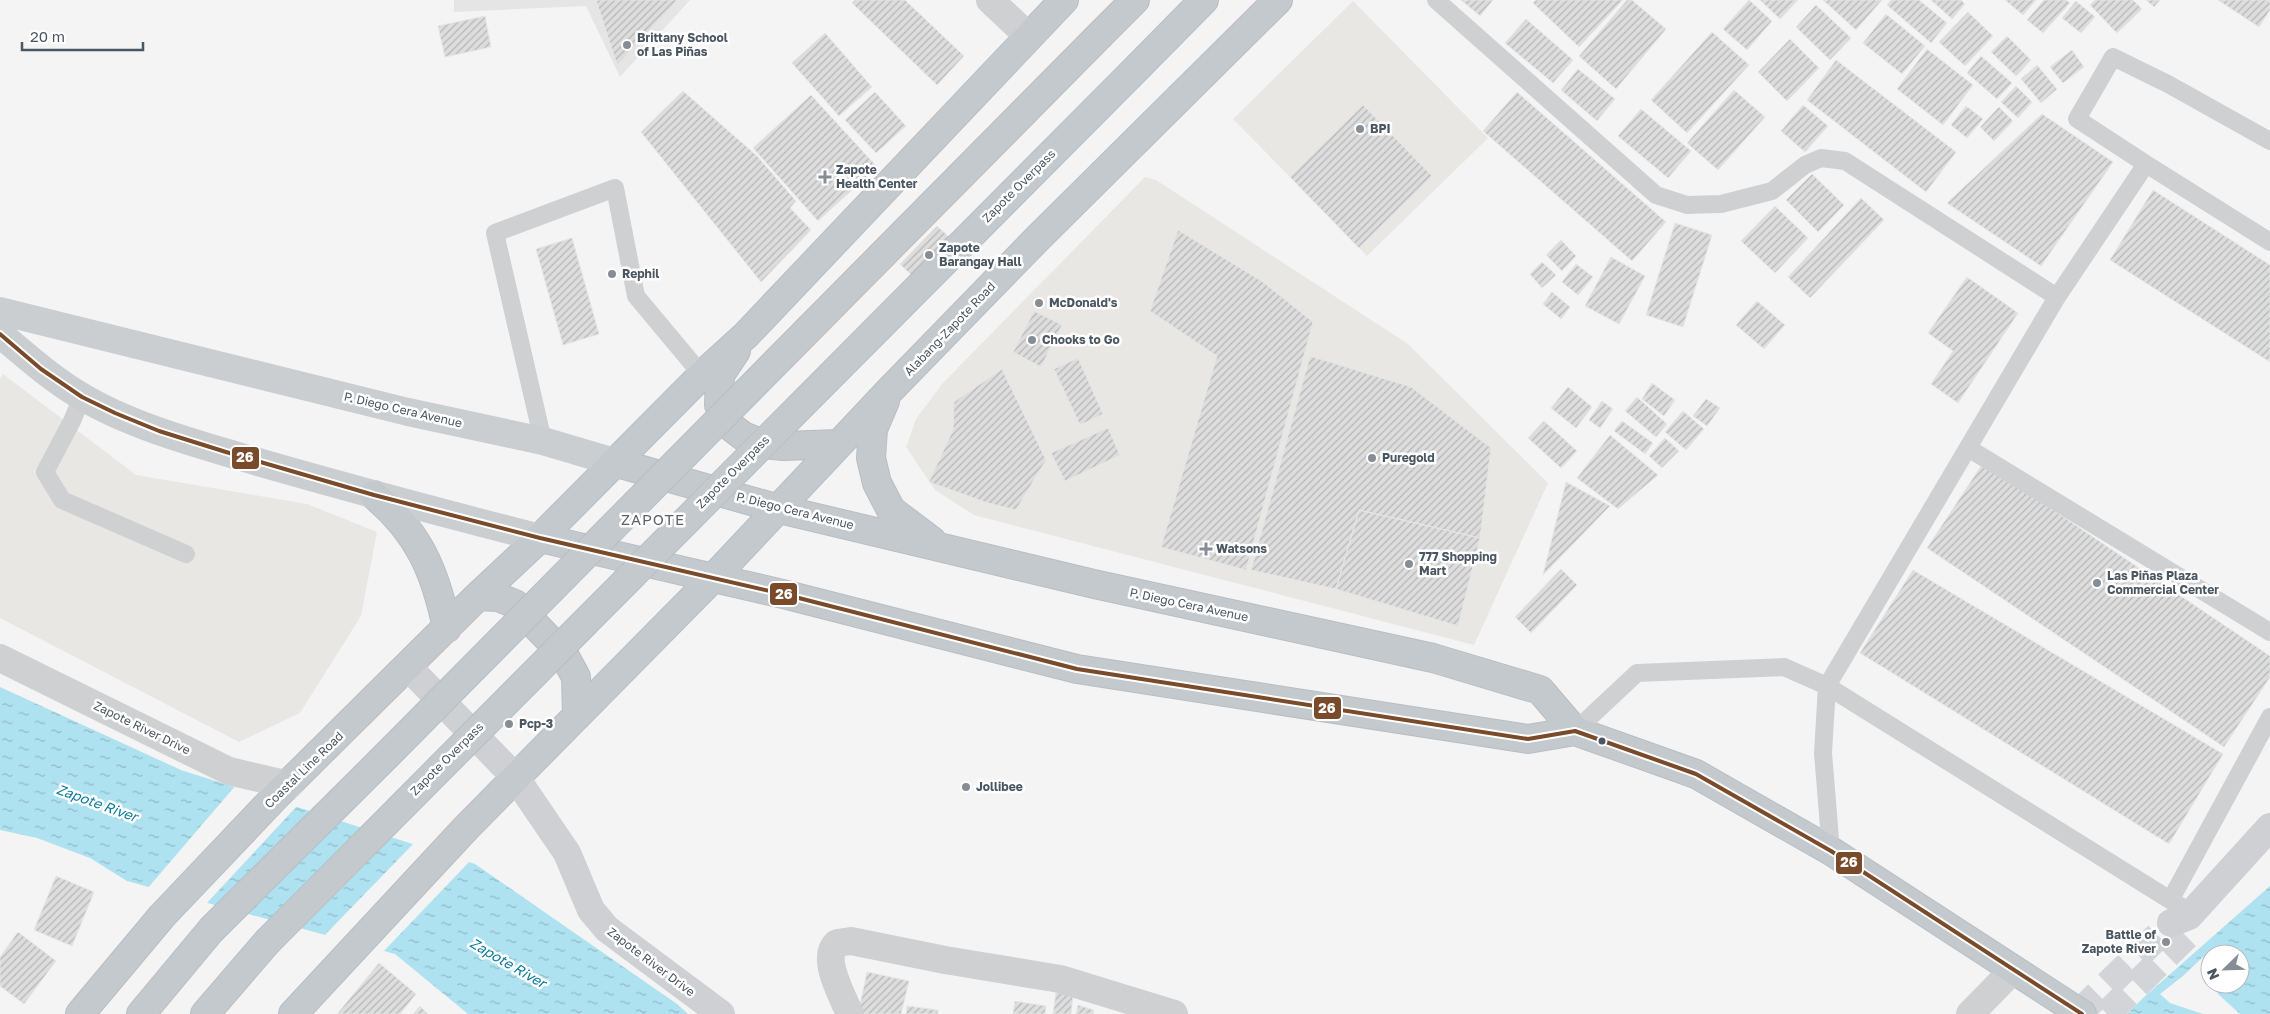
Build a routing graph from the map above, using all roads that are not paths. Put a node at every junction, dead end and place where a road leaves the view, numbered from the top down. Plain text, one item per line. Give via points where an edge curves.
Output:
1 (990, 0) edge
2 (1064, 0) edge
3 (1135, 0) edge
4 (1204, 0) edge
5 (1278, 0) edge
6 (1436, 0) edge
7 (1028, 36) junction
8 (2270, 141) edge
9 (2146, 164) junction
10 (2270, 242) edge
11 (2058, 297) junction
12 (0, 311) edge
13 (0, 334) edge
14 (746, 335) junction
15 (702, 374) junction
16 (890, 390) junction
17 (82, 397) junction
18 (543, 441) junction
19 (838, 444) junction
20 (1968, 448) junction
21 (614, 462) junction
22 (374, 495) junction
23 (779, 509) junction
24 (540, 538) junction
25 (939, 547) junction
26 (186, 554) dead end
27 (712, 579) junction
28 (478, 596) junction
29 (447, 628) junction
30 (2270, 632) edge
31 (0, 658) edge
32 (408, 667) junction
33 (1828, 686) junction
34 (577, 716) junction
35 (2270, 717) edge
36 (1575, 731) junction
37 (516, 778) junction
38 (284, 790) junction
39 (2270, 828) edge
40 (1831, 851) junction
41 (2182, 917) junction
42 (2013, 970) junction
43 (80, 1014) edge
44 (141, 1014) edge
45 (205, 1014) edge
46 (293, 1014) edge
47 (721, 1014) edge
48 (850, 1014) edge
49 (1173, 1014) edge
50 (1970, 1014) edge
51 (2082, 1014) edge

1 - 7 street
2 - 7 highway
3 - 44 highway, bridge via 210,930
4 - 45 highway, Zapote Overpass, bridge via 308,900
5 - 16 highway, Alabang-Zapote Road
6 - 11 lane via 1656,195 1687,205 1721,204 1772,192 1805,165 1821,158 1845,161
7 - 14 highway
8 - 9 lane via 2113,57 2077,119
9 - 10 lane
9 - 11 lane
11 - 20 lane
12 - 18 main road, P. Diego Cera Avenue via 408,412
13 - 17 main road, P. Diego Cera Avenue via 41,369
14 - 15 highway
14 - 19 highway via 720,376 719,405 730,426 743,436 763,444
15 - 18 lane via 636,296 615,188 495,233
15 - 21 highway
16 - 19 highway, Alabang-Zapote Road
16 - 25 highway via 873,429 871,458 877,483 892,510
17 - 22 main road, P. Diego Cera Avenue via 159,431
17 - 26 lane via 46,472 62,500
18 - 21 main road, P. Diego Cera Avenue
19 - 23 highway, Alabang-Zapote Road
20 - 30 lane
20 - 33 lane
21 - 23 highway, P. Diego Cera Avenue
21 - 24 highway
22 - 24 main road, P. Diego Cera Avenue
22 - 29 highway via 404,524 421,547 432,572
23 - 25 highway, P. Diego Cera Avenue
23 - 27 highway, Alabang-Zapote Road
24 - 27 highway, P. Diego Cera Avenue
24 - 28 highway, Coastal Line Road
25 - 36 highway, P. Diego Cera Avenue via 1433,658 1540,690
27 - 34 highway
27 - 36 highway, P. Diego Cera Avenue via 1077,669 1528,739
28 - 29 highway, Coastal Line Road
28 - 34 highway via 498,597 515,604 564,655 576,677
29 - 32 highway, Coastal Line Road
31 - 38 street, Zapote River Drive via 229,771
32 - 37 main road, Zapote River Drive
32 - 38 highway, Coastal Line Road
33 - 36 lane via 1784,667 1637,673
33 - 40 lane via 1822,753
33 - 41 lane
34 - 37 highway
35 - 41 lane
36 - 40 highway, P. Diego Cera Avenue via 1696,774
37 - 46 highway
37 - 47 main road, Zapote River Drive via 567,854 591,910 606,929
38 - 43 highway, Coastal Line Road via 162,916
39 - 41 main road
40 - 42 highway, P. Diego Cera Avenue
42 - 50 street
42 - 51 highway, P. Diego Cera Avenue
48 - 49 street via 833,974 831,954 837,943 851,941 1060,979

